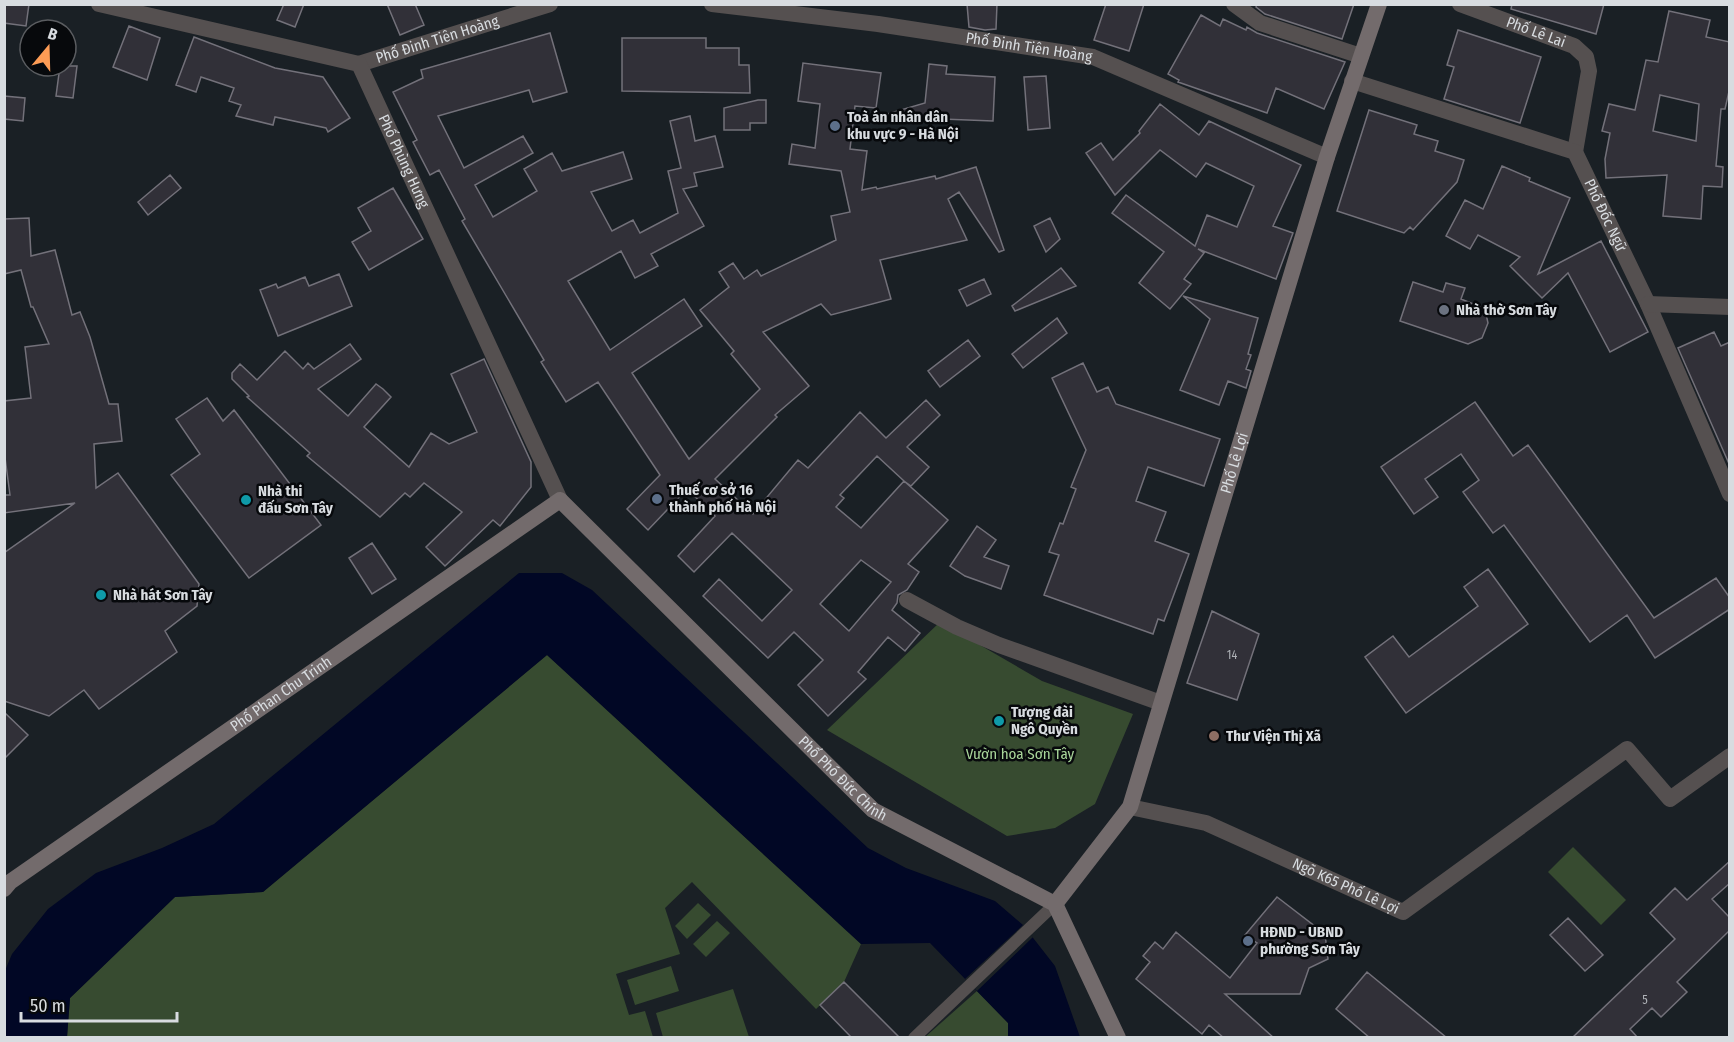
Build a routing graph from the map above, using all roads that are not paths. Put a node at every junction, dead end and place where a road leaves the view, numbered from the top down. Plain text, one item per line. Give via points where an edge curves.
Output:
1 (99, 4) edge
2 (550, 4) edge
3 (712, 4) edge
4 (1234, 4) edge
5 (1379, 4) edge
6 (1460, 4) edge
7 (1361, 56) junction
8 (359, 64) junction
9 (1352, 81) junction
10 (1575, 152) junction
11 (1327, 157) junction
12 (1648, 304) junction
13 (1730, 307) edge
14 (1730, 494) edge
15 (560, 500) junction
16 (907, 600) dead end
17 (1161, 703) junction
18 (1730, 756) edge
19 (1130, 807) junction
20 (6, 882) edge
21 (1055, 904) junction
22 (914, 1038) edge
23 (1118, 1038) edge

1 - 8 street
2 - 8 street, Phố Đinh Tiên Hoàng
3 - 11 street, Phố Đinh Tiên Hoàng via 878,24 1093,57
4 - 7 street via 1260,23
5 - 7 main road, Phố Lê Lợi
6 - 10 street, Phố Lê Lai via 1574,46 1586,57 1589,70
7 - 9 main road, Phố Lê Lợi
8 - 15 street, Phố Phùng Hưng
9 - 10 street
9 - 11 main road, Phố Lê Lợi
10 - 12 street, Phố Đốc Ngữ
11 - 17 main road, Phố Lê Lợi
12 - 13 street
12 - 14 street, Phố Đốc Ngữ
15 - 20 main road, Phố Phan Chu Trinh
15 - 21 main road, Phố Phó Đức Chính via 873,810
16 - 17 street via 999,645
17 - 19 main road, Phố Lê Lợi
18 - 19 street, Ngõ K65 Phố Lê Lợi via 1670,799 1628,749 1403,912 1206,823
19 - 21 main road, Phố Lê Lợi
21 - 22 lane
21 - 23 main road

